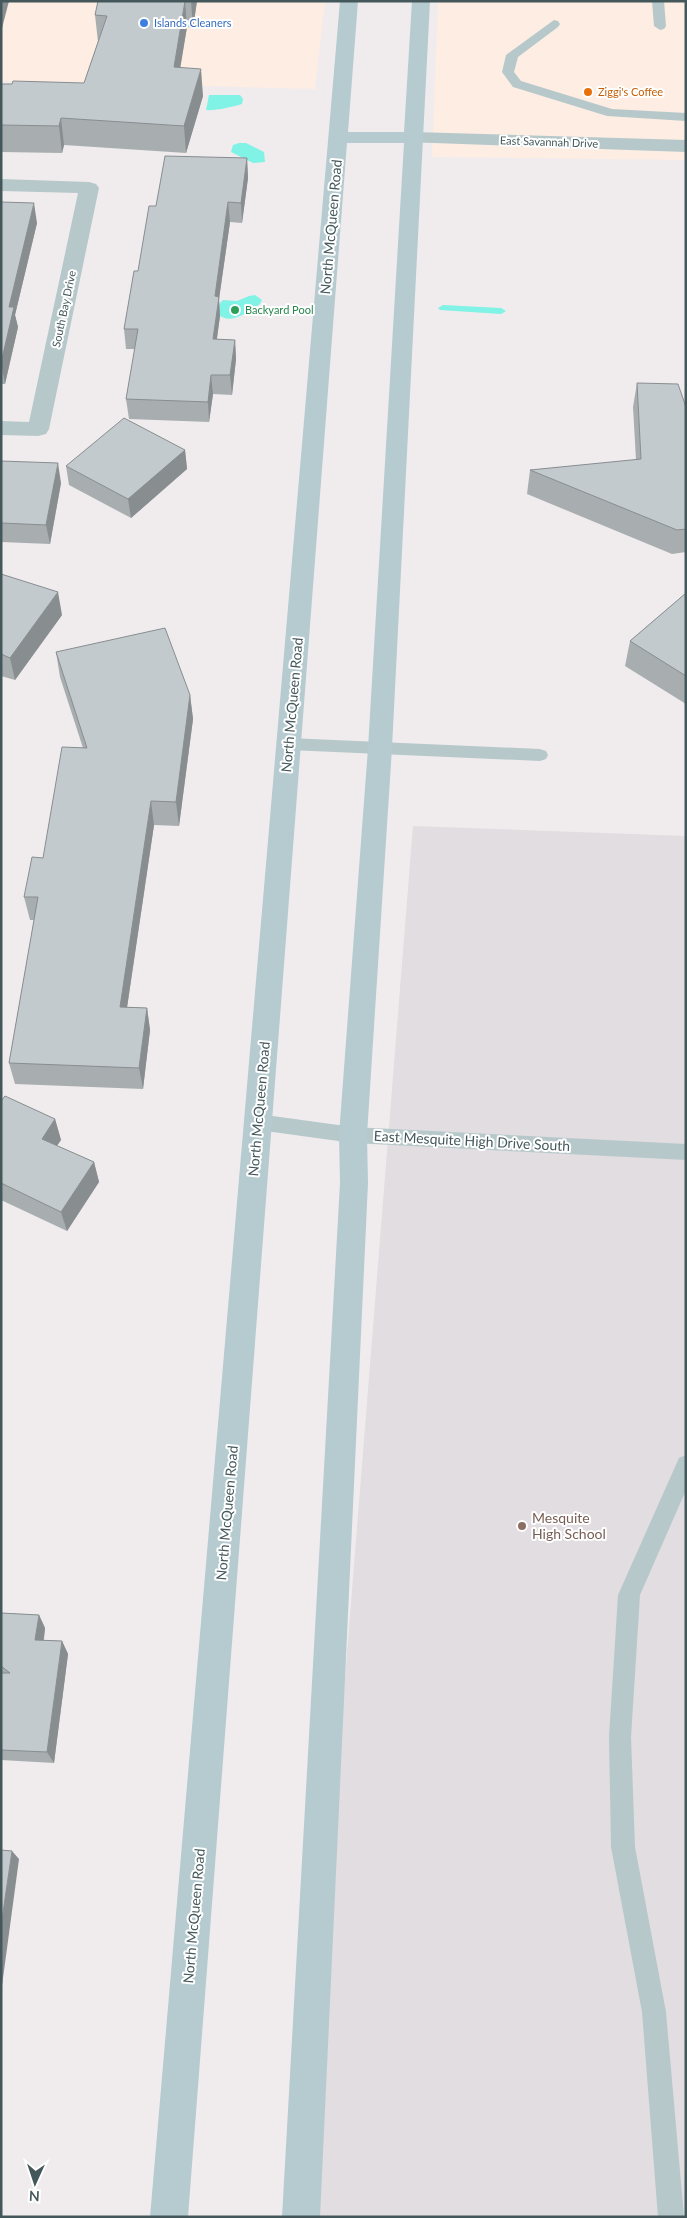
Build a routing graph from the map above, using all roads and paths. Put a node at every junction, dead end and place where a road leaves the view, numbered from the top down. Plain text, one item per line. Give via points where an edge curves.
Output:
1 (349, 1) edge
2 (421, 1) edge
3 (658, 1) edge
4 (554, 24) dead end
5 (660, 26) dead end
6 (686, 117) edge
7 (338, 137) junction
8 (413, 138) junction
9 (686, 146) edge
10 (1, 185) edge
11 (1, 428) edge
12 (288, 744) junction
13 (380, 748) junction
14 (540, 755) dead end
15 (258, 1122) junction
16 (353, 1135) junction
17 (686, 1152) edge
18 (686, 1464) edge
19 (169, 2217) edge
20 (301, 2217) edge
21 (671, 2217) edge

1 - 7 main road, North McQueen Road
2 - 8 main road
3 - 5 lane
4 - 6 lane via 512,55 508,72 517,84 611,113
7 - 8 main road
7 - 12 main road, North McQueen Road
8 - 9 street, East Savannah Drive
8 - 13 main road
10 - 11 street, South Bay Drive via 89,188 38,430
12 - 13 lane
12 - 15 main road, North McQueen Road
13 - 14 lane
13 - 16 main road
15 - 16 lane, East Mesquite High Drive South
15 - 19 main road, North McQueen Road
16 - 17 lane, East Mesquite High Drive South
16 - 20 main road via 353,1193
18 - 21 lane via 629,1595 620,1737 623,1847 654,2012

